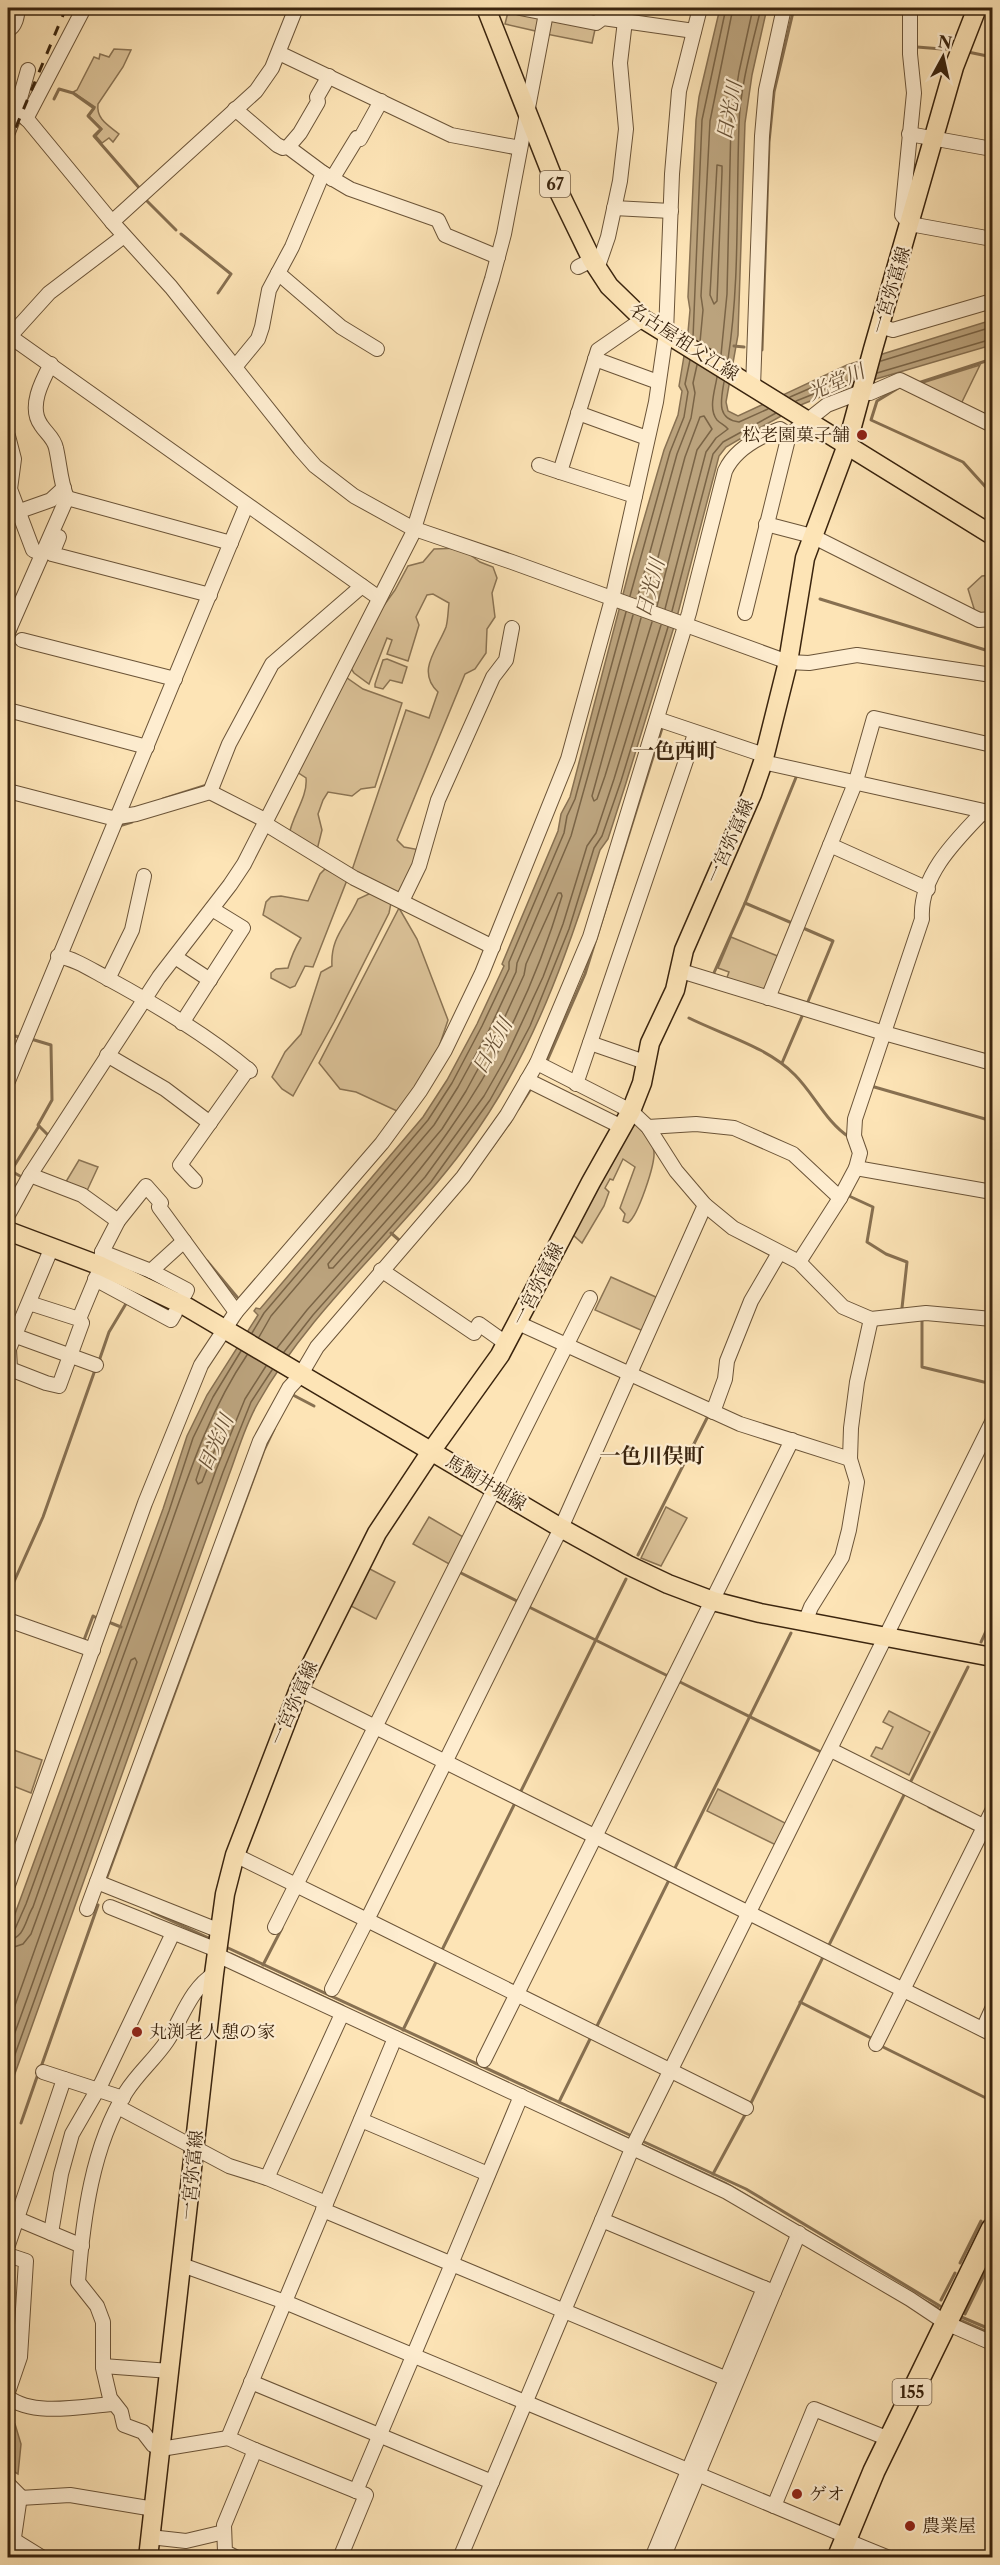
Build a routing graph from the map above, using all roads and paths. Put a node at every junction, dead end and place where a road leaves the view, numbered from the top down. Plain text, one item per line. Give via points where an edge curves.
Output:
1 (18, 8) edge
2 (84, 8) edge
3 (296, 8) edge
4 (486, 8) edge
5 (520, 8) edge
6 (700, 8) edge
7 (784, 8) edge
8 (910, 8) edge
9 (977, 8) edge
10 (546, 11) edge
11 (604, 13) edge
12 (625, 21) junction
13 (8, 30) edge
14 (694, 32) junction
15 (279, 53) junction
16 (28, 70) dead end
17 (329, 76) junction
18 (8, 96) edge
19 (381, 101) junction
20 (235, 109) junction
21 (527, 112) junction
22 (21, 114) junction
23 (8, 132) edge
24 (909, 134) junction
25 (934, 139) junction
26 (288, 147) junction
27 (520, 148) junction
28 (993, 149) edge
29 (328, 176) junction
30 (614, 208) junction
31 (670, 211) junction
32 (112, 222) junction
33 (910, 225) junction
34 (124, 236) junction
35 (993, 239) edge
36 (498, 257) junction
37 (589, 265) junction
38 (278, 273) junction
39 (993, 301) edge
40 (643, 319) junction
41 (879, 326) junction
42 (666, 333) junction
43 (9, 335) edge
44 (377, 349) dead end
45 (595, 359) junction
46 (51, 364) junction
47 (236, 367) junction
48 (658, 382) junction
49 (759, 390) junction
50 (862, 391) junction
51 (578, 413) junction
52 (803, 418) junction
53 (993, 425) edge
54 (789, 435) junction
55 (8, 436) edge
56 (647, 438) junction
57 (847, 445) junction
58 (539, 465) dead end
59 (560, 472) junction
60 (9, 487) edge
61 (69, 495) junction
62 (635, 496) junction
63 (246, 506) junction
64 (17, 512) junction
65 (766, 524) junction
66 (412, 528) junction
67 (993, 535) edge
68 (812, 536) junction
69 (231, 543) junction
70 (42, 554) junction
71 (362, 586) junction
72 (210, 595) junction
73 (379, 598) junction
74 (614, 600) junction
75 (745, 613) dead end
76 (993, 619) edge
77 (684, 624) junction
78 (512, 628) dead end
79 (8, 632) edge
80 (22, 640) dead end
81 (788, 662) junction
82 (993, 675) edge
83 (175, 679) junction
84 (8, 710) edge
85 (657, 719) junction
86 (695, 734) junction
87 (993, 745) edge
88 (147, 747) junction
89 (764, 759) junction
90 (856, 782) junction
91 (8, 791) edge
92 (210, 792) junction
93 (988, 814) edge
94 (118, 818) junction
95 (265, 822) junction
96 (830, 845) junction
97 (144, 876) dead end
98 (928, 889) junction
99 (402, 902) junction
100 (212, 909) junction
101 (493, 947) junction
102 (58, 956) junction
103 (175, 957) junction
104 (681, 971) junction
105 (108, 979) junction
106 (210, 980) junction
107 (768, 998) junction
108 (144, 1000) junction
109 (182, 1023) junction
110 (884, 1033) junction
111 (590, 1043) junction
112 (108, 1055) junction
113 (645, 1062) junction
114 (537, 1063) junction
115 (993, 1063) edge
116 (527, 1080) junction
117 (8, 1081) edge
118 (576, 1084) junction
119 (627, 1119) junction
120 (210, 1122) junction
121 (648, 1127) junction
122 (856, 1168) junction
123 (30, 1175) junction
124 (195, 1181) dead end
125 (993, 1192) edge
126 (840, 1198) junction
127 (705, 1205) junction
128 (8, 1215) edge
129 (118, 1221) junction
130 (8, 1231) edge
131 (184, 1241) junction
132 (52, 1247) junction
133 (778, 1252) junction
134 (799, 1262) junction
135 (99, 1266) junction
136 (381, 1270) junction
137 (151, 1271) junction
138 (185, 1294) dead end
139 (590, 1298) dead end
140 (29, 1303) junction
141 (236, 1312) junction
142 (175, 1313) dead end
143 (78, 1319) junction
144 (871, 1319) junction
145 (993, 1319) edge
146 (518, 1323) junction
147 (226, 1330) junction
148 (16, 1336) junction
149 (507, 1344) junction
150 (565, 1346) junction
151 (8, 1349) edge
152 (71, 1355) junction
153 (96, 1365) dead end
154 (629, 1374) junction
155 (298, 1375) junction
156 (713, 1412) junction
157 (993, 1422) edge
158 (792, 1440) junction
159 (432, 1450) junction
160 (850, 1460) junction
161 (494, 1487) junction
162 (561, 1528) junction
163 (713, 1601) junction
164 (8, 1620) edge
165 (805, 1622) junction
166 (887, 1638) junction
167 (93, 1650) junction
168 (993, 1658) edge
169 (299, 1689) junction
170 (375, 1726) junction
171 (831, 1750) junction
172 (445, 1761) junction
173 (993, 1811) edge
174 (988, 1829) edge
175 (596, 1836) junction
176 (235, 1855) junction
177 (97, 1882) junction
178 (8, 1885) edge
179 (296, 1885) junction
180 (110, 1907) dead end
181 (87, 1908) dead end
182 (749, 1913) junction
183 (366, 1920) junction
184 (274, 1927) dead end
185 (220, 1931) junction
186 (173, 1933) junction
187 (217, 1952) junction
188 (214, 1974) junction
189 (332, 1989) dead end
190 (903, 1989) junction
191 (517, 1995) junction
192 (993, 2009) edge
193 (342, 2014) junction
194 (988, 2031) edge
195 (395, 2038) junction
196 (876, 2044) dead end
197 (484, 2060) dead end
198 (670, 2071) junction
199 (43, 2072) dead end
200 (64, 2079) junction
201 (98, 2090) junction
202 (520, 2096) junction
203 (120, 2103) junction
204 (746, 2108) dead end
205 (361, 2120) junction
206 (635, 2142) junction
207 (195, 2149) junction
208 (488, 2174) junction
209 (267, 2178) junction
210 (324, 2207) junction
211 (12, 2217) edge
212 (602, 2220) junction
213 (993, 2229) edge
214 (51, 2233) junction
215 (799, 2233) junction
216 (8, 2245) edge
217 (82, 2246) junction
218 (8, 2255) edge
219 (452, 2264) junction
220 (182, 2265) junction
221 (769, 2290) junction
222 (285, 2302) junction
223 (564, 2311) junction
224 (946, 2323) junction
225 (993, 2343) edge
226 (414, 2355) junction
227 (103, 2366) junction
228 (170, 2371) junction
229 (727, 2379) junction
230 (251, 2382) junction
231 (8, 2392) edge
232 (8, 2397) edge
233 (525, 2402) junction
234 (113, 2404) junction
235 (380, 2436) junction
236 (228, 2438) junction
237 (889, 2439) junction
238 (161, 2449) junction
239 (255, 2450) junction
240 (693, 2472) junction
241 (492, 2482) junction
242 (8, 2484) edge
243 (356, 2491) junction
244 (20, 2498) junction
245 (774, 2506) junction
246 (154, 2509) junction
247 (224, 2532) junction
248 (150, 2537) junction
249 (11, 2539) edge
250 (843, 2544) edge
251 (11, 2558) edge
252 (43, 2558) edge
253 (148, 2558) edge
254 (237, 2558) edge
255 (340, 2558) edge
256 (460, 2558) edge
257 (652, 2558) edge
258 (663, 2558) edge
259 (888, 2558) edge

1 - 13 street via 16,21
2 - 22 street
3 - 15 street
4 - 21 main road, 名古屋祖父江線 / 67
5 - 10 street
6 - 14 street
7 - 49 street via 766,90 762,136
8 - 24 street via 914,93
9 - 25 main road, 一宮弥富線 via 954,67
10 - 11 street via 596,22
10 - 21 street
11 - 12 street
12 - 14 street
12 - 30 street via 620,63 626,129
14 - 31 street via 679,91
15 - 17 street
15 - 20 street via 256,92
16 - 22 street
17 - 19 street
17 - 26 street via 318,102
18 - 22 street
19 - 27 street via 451,135
19 - 29 street via 360,139
20 - 26 street via 277,145
20 - 32 street
21 - 27 street
21 - 37 main road, 名古屋祖父江線 / 67
22 - 23 street
22 - 32 street
24 - 25 street
24 - 33 street via 902,215
25 - 28 street
25 - 33 main road, 一宮弥富線
26 - 29 street
27 - 36 street
29 - 36 street via 386,203 438,220 445,235
29 - 38 street
30 - 31 street
30 - 37 street via 608,237
31 - 42 street
32 - 34 street
33 - 35 street
33 - 41 main road, 一宮弥富線
34 - 43 street via 49,293
34 - 47 street
36 - 66 street
37 - 40 main road, 名古屋祖父江線 / 67
38 - 44 street via 341,327
38 - 47 street via 269,290 258,339
39 - 41 street via 893,330
40 - 42 main road, 名古屋祖父江線 / 67
40 - 45 street via 598,350
41 - 50 main road, 一宮弥富線
42 - 48 street
42 - 49 main road, 名古屋祖父江線 / 67
43 - 46 street
45 - 48 street
45 - 51 street
46 - 61 street via 41,382 35,411 56,444
46 - 63 street
47 - 66 street via 315,466 354,496
48 - 56 street
49 - 52 main road, 名古屋祖父江線 / 67
50 - 52 street
50 - 53 street via 870,393 900,380
50 - 57 main road, 一宮弥富線
51 - 56 street
51 - 59 street
52 - 54 street
52 - 57 main road, 名古屋祖父江線 / 67
54 - 65 street
54 - 77 street via 780,429 765,434 730,460
55 - 60 street via 14,459
56 - 62 street
57 - 67 main road, 名古屋祖父江線 / 67
57 - 68 main road, 一宮弥富線
58 - 59 street
59 - 62 street
60 - 64 street
61 - 64 street
61 - 69 street
61 - 70 street
61 - 72 street via 52,554
62 - 74 street
63 - 69 street
63 - 71 street
64 - 70 street via 33,550
65 - 68 street
65 - 75 street
66 - 73 street
66 - 74 street
68 - 76 street via 979,621
68 - 81 main road, 一宮弥富線
69 - 72 street
70 - 79 street
71 - 73 street
71 - 92 street via 272,663
72 - 83 street
73 - 95 street
74 - 77 street
74 - 101 street via 568,759
77 - 81 street
77 - 85 street
78 - 99 street via 506,660 493,678 438,800 419,866
80 - 83 street
81 - 82 street via 809,663 858,655
81 - 89 main road, 一宮弥富線
83 - 88 street
84 - 88 street
85 - 86 street
85 - 114 street via 590,937
86 - 89 street
86 - 111 street
87 - 90 street via 874,718
88 - 94 street
89 - 90 street
89 - 104 main road, 一宮弥富線 via 684,950
90 - 93 street
90 - 96 street
91 - 94 street
92 - 94 street
92 - 95 street
93 - 98 street via 949,847
94 - 102 street
95 - 99 street via 347,874
95 - 100 street via 244,864
96 - 98 street
96 - 107 street
97 - 105 street via 132,930
98 - 110 street via 921,905 922,919
99 - 101 street
100 - 103 street
100 - 106 street via 243,928
101 - 141 street via 445,1050 420,1091 382,1143
102 - 105 street
102 - 117 street
103 - 106 street
103 - 108 street
104 - 107 street
104 - 113 main road, 一宮弥富線
105 - 108 street
106 - 109 street
107 - 110 street
108 - 109 street
108 - 112 street
109 - 120 street via 249,1070
110 - 115 street
110 - 122 street via 855,1119 854,1136 860,1153
111 - 113 street
111 - 118 street
112 - 120 street
112 - 123 street
113 - 119 main road, 一宮弥富線 via 642,1083
114 - 116 street
114 - 118 street
116 - 119 street
116 - 136 street via 463,1177
118 - 119 street
119 - 121 street
119 - 146 main road, 一宮弥富線
120 - 124 street via 180,1165
121 - 126 street via 696,1124 734,1128 793,1154
121 - 127 street via 676,1171
122 - 125 street
122 - 126 street
123 - 128 street
123 - 129 street via 82,1195
126 - 134 street
127 - 133 street via 733,1228
127 - 154 street
129 - 131 street via 146,1186
129 - 135 street
130 - 132 main road, 馬飼井堀線
131 - 137 street
131 - 141 street
132 - 135 main road, 馬飼井堀線
132 - 140 street
133 - 134 street
133 - 156 street via 751,1301 727,1361
134 - 144 street via 843,1307
135 - 137 street
135 - 142 street via 171,1320
135 - 143 street
135 - 147 main road, 馬飼井堀線
136 - 149 street via 474,1333 479,1324
136 - 155 street
137 - 138 street via 187,1290
139 - 150 street
140 - 143 street
140 - 148 street
141 - 147 street
143 - 152 street via 82,1323
144 - 145 street via 926,1313
144 - 160 street via 857,1382
146 - 149 main road, 一宮弥富線
146 - 150 street
147 - 155 main road, 馬飼井堀線
147 - 167 street via 201,1365 177,1422
148 - 151 street
148 - 152 street
149 - 159 main road, 一宮弥富線
150 - 154 street
150 - 161 street
151 - 152 street via 10,1369 59,1386
152 - 153 street
154 - 156 street
154 - 162 street
155 - 159 main road, 馬飼井堀線
155 - 177 street via 260,1441 244,1480
156 - 158 street
157 - 166 street
158 - 160 street
158 - 163 street
159 - 161 main road, 馬飼井堀線
159 - 169 main road, 一宮弥富線 via 377,1533
160 - 165 street via 857,1482 842,1557
161 - 162 main road, 馬飼井堀線
161 - 170 street
162 - 163 main road, 馬飼井堀線 via 628,1565
162 - 172 street
163 - 165 main road, 馬飼井堀線
163 - 175 street
164 - 167 street
165 - 166 main road, 馬飼井堀線
166 - 168 main road, 馬飼井堀線
166 - 171 street
167 - 178 street
169 - 170 street
169 - 176 main road, 一宮弥富線
170 - 172 street
170 - 179 street
171 - 174 street
171 - 182 street
172 - 175 street
172 - 183 street
173 - 174 street
174 - 190 street
175 - 182 street
175 - 191 street
176 - 179 street
176 - 185 main road, 一宮弥富線
177 - 181 street
177 - 185 street
179 - 183 street
179 - 184 street
180 - 186 street
182 - 190 street
182 - 198 street
183 - 189 street
183 - 191 street
185 - 187 main road, 一宮弥富線
186 - 187 street
186 - 201 street
187 - 188 main road, 一宮弥富線
187 - 193 street
188 - 203 street via 196,1990 168,2041
188 - 207 main road, 一宮弥富線
190 - 194 street
190 - 196 street
191 - 197 street
191 - 198 street
192 - 194 street
193 - 195 street
193 - 209 street
195 - 202 street
195 - 205 street
198 - 204 street
198 - 206 street
199 - 200 street
200 - 201 street
200 - 211 street
201 - 203 street
201 - 214 street via 72,2134
202 - 206 street
202 - 208 street
203 - 207 street
203 - 217 street via 97,2158
205 - 208 street
205 - 210 street
206 - 212 street
206 - 215 street
207 - 209 street via 229,2166
207 - 220 main road, 一宮弥富線
208 - 219 street
209 - 210 street
210 - 219 street
210 - 222 street
211 - 214 street
211 - 216 street
212 - 221 street
212 - 223 street
213 - 224 highway, 155
214 - 217 street
215 - 221 street
215 - 224 street
217 - 227 street via 78,2282 97,2306 102,2322
218 - 231 street via 26,2261 20,2357
219 - 223 street
219 - 226 street
220 - 222 street
220 - 228 main road, 一宮弥富線
221 - 229 street
221 - 240 street
222 - 226 street
222 - 230 street
223 - 229 street
223 - 233 street
224 - 225 street
224 - 237 highway, 155
226 - 233 street
226 - 235 street
227 - 228 street
227 - 234 street
228 - 238 main road, 一宮弥富線
229 - 240 street
230 - 235 street
230 - 236 street
232 - 234 street via 34,2409
233 - 240 street
233 - 241 street
234 - 238 street via 121,2412 124,2425 143,2432
235 - 241 street
235 - 243 street
236 - 238 street
236 - 239 street
237 - 245 street via 814,2409
237 - 250 highway, 155
238 - 246 main road, 一宮弥富線
239 - 243 street
239 - 247 street
240 - 245 street
240 - 257 street
240 - 258 street
241 - 256 street
242 - 244 street
243 - 255 street via 366,2495
244 - 246 street via 70,2495
244 - 249 street
245 - 250 street
246 - 248 main road, 一宮弥富線
247 - 248 street via 186,2541
247 - 254 street via 225,2552
248 - 253 main road, 一宮弥富線
249 - 251 street
249 - 252 street
250 - 259 street

